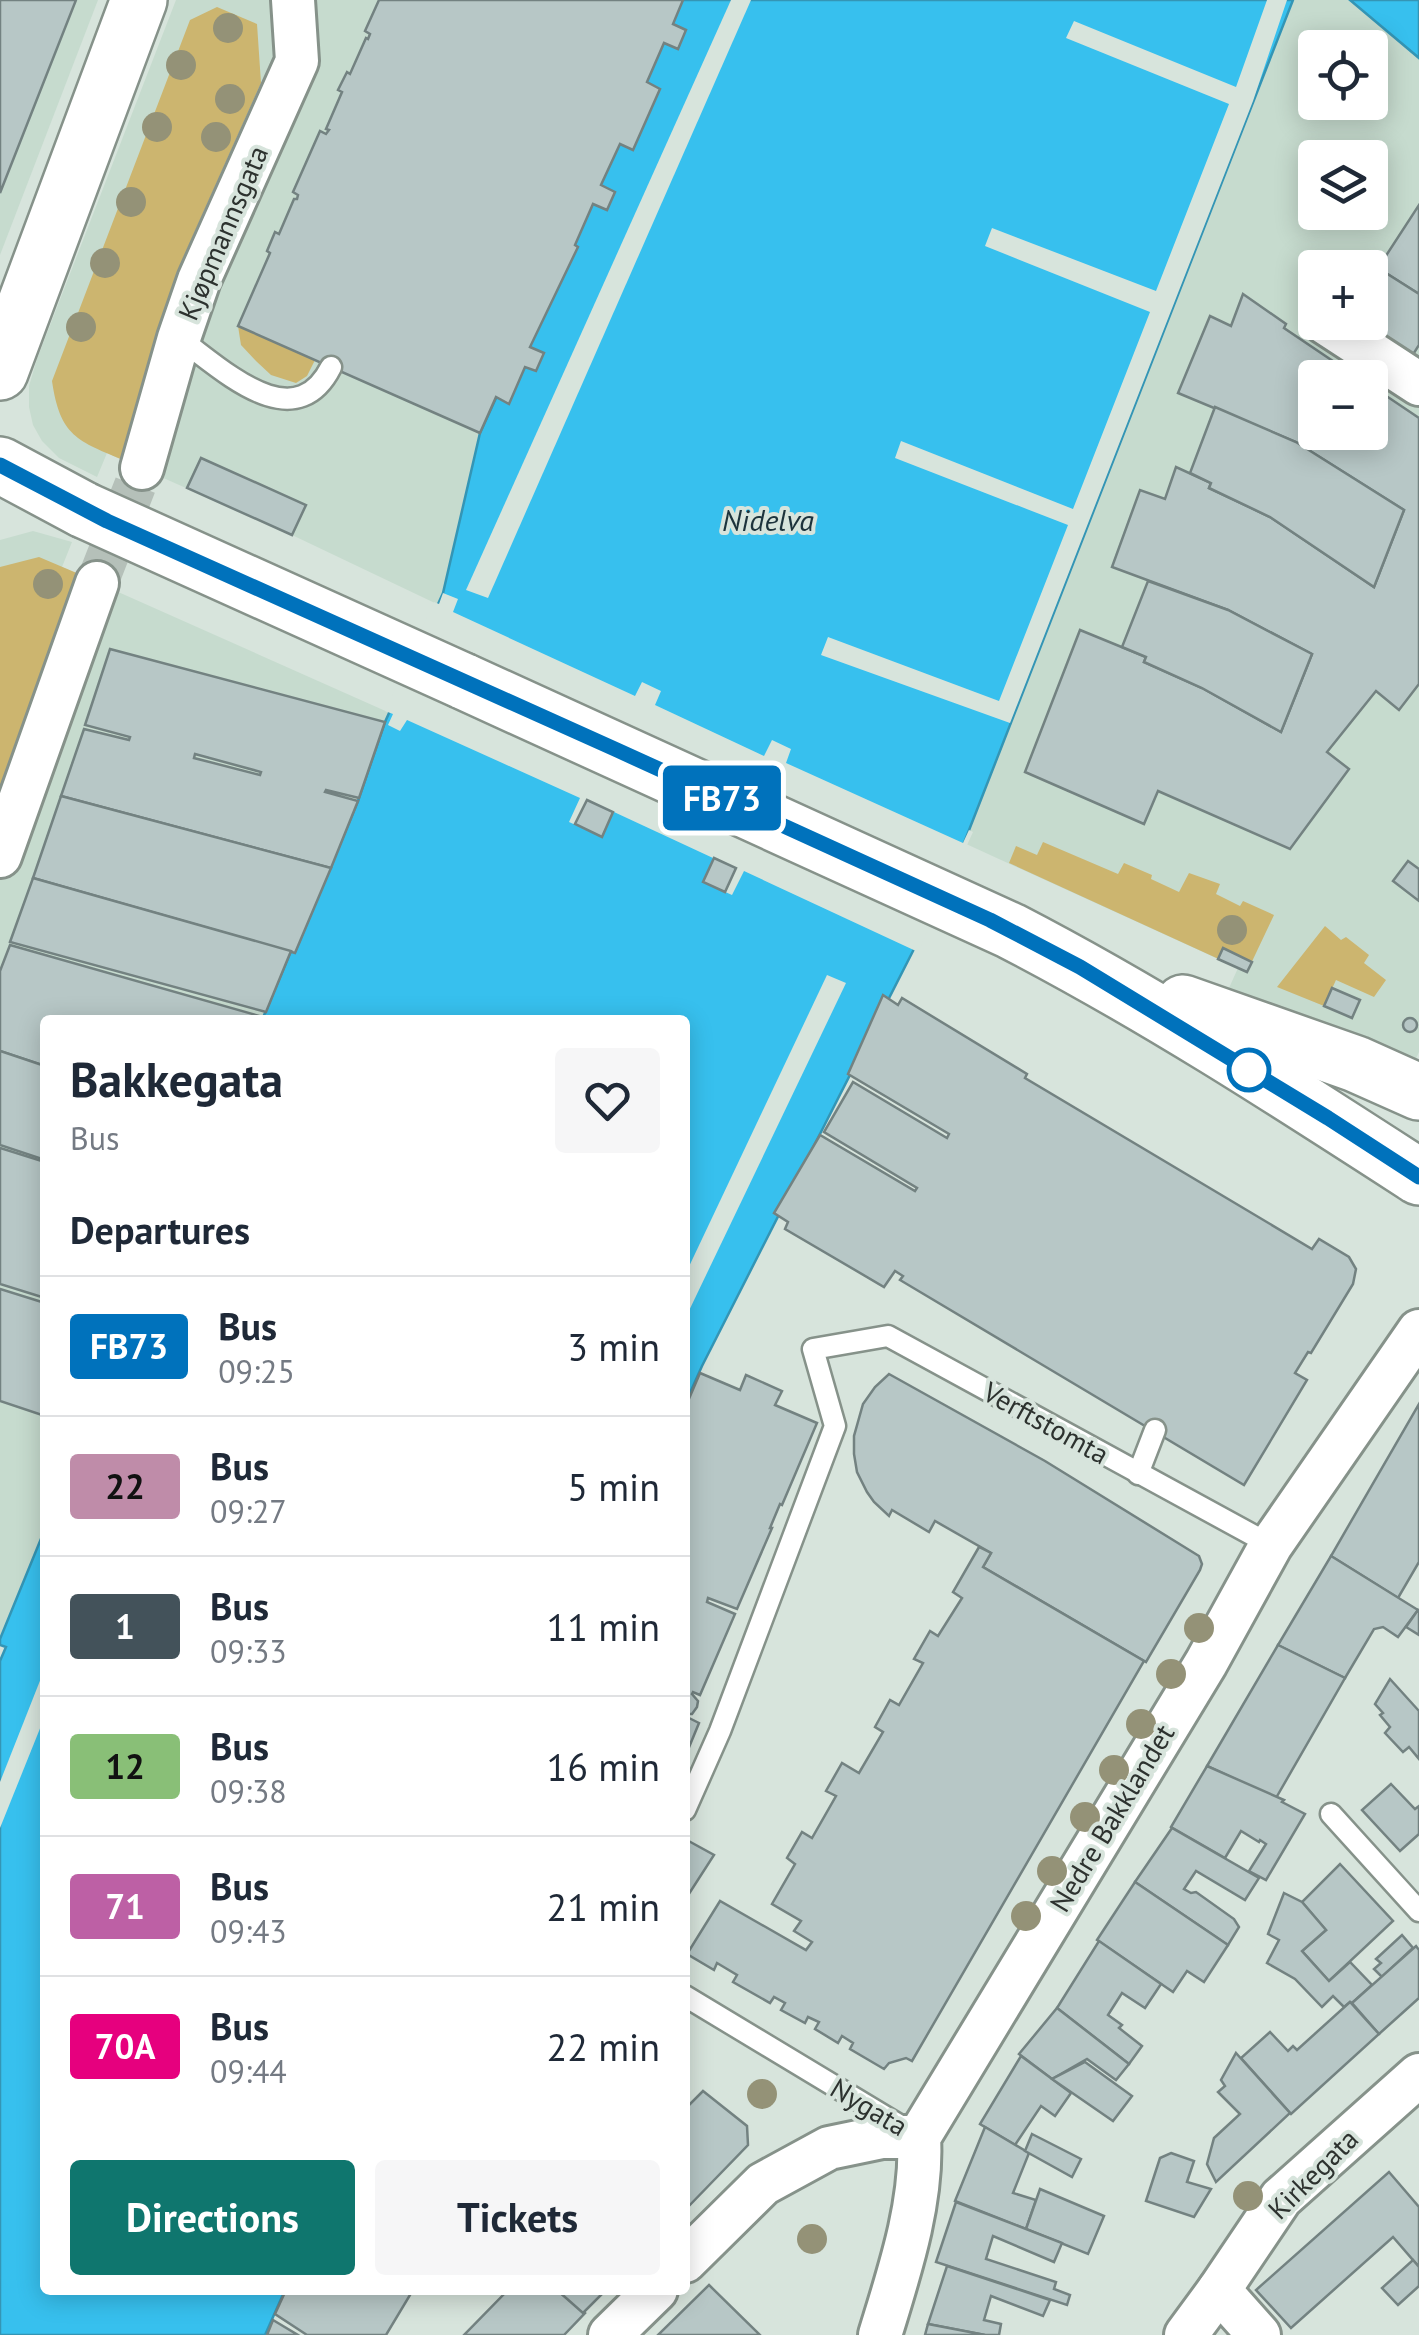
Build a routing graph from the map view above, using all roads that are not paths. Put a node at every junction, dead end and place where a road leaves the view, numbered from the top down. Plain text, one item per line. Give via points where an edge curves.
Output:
1 (140, 0) edge
2 (293, 0) edge
3 (179, 338) junction
4 (1352, 340) edge
5 (331, 367) dead end
6 (0, 372) edge
7 (1419, 384) edge
8 (0, 465) edge
9 (142, 468) tunnel mouth
10 (97, 582) tunnel mouth
11 (0, 856) edge
12 (1080, 967) junction
13 (1419, 1092) edge
14 (1419, 1177) edge
15 (1419, 1330) edge
16 (1156, 1430) dead end
17 (1138, 1474) junction
18 (1271, 1545) junction
19 (690, 1799) edge
20 (1331, 1814) dead end
21 (1419, 1911) edge
22 (690, 1999) edge
23 (1419, 2075) edge
24 (919, 2137) junction
25 (690, 2256) edge
26 (1220, 2290) junction
27 (651, 2295) edge
28 (610, 2335) edge
29 (880, 2335) edge
30 (1186, 2335) edge
31 (1259, 2335) edge

1 - 6 main road
2 - 3 street, Kjøpmannsgata via 297,61
3 - 5 lane via 255,392 271,396 305,396
3 - 9 street, Kjøpmannsgata
4 - 7 street
8 - 12 main road, bridge via 84,510 990,920
10 - 11 street
12 - 13 main road
12 - 14 main road
15 - 18 street, Nedre Bakklandet
16 - 17 lane
17 - 18 lane, Verftstomta
17 - 19 lane, Verftstomta via 888,1336 814,1350 835,1426
18 - 24 street, Nedre Bakklandet
20 - 21 lane
22 - 24 lane, Nygata
23 - 26 street, Kirkegata via 1280,2198
24 - 25 street, Nygata via 829,2148 763,2184
24 - 29 street, Nedre Bakklandet via 902,2265
26 - 30 street, Kirkegata
26 - 31 street
27 - 28 street

